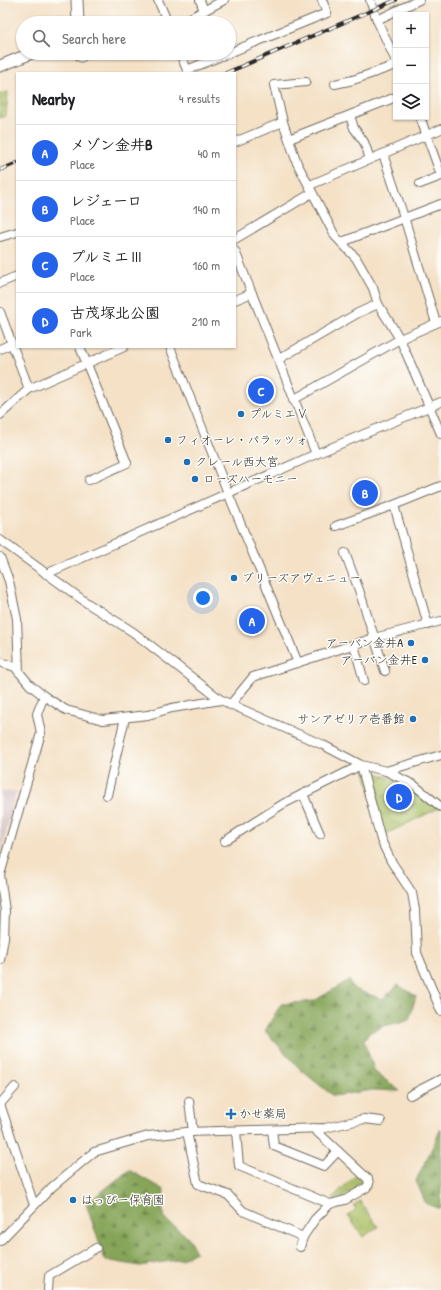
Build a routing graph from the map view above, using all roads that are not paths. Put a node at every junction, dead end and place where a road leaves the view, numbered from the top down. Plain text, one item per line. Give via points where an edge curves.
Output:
1 (77, 0) edge
2 (158, 0) edge
3 (200, 0) edge
4 (224, 0) edge
5 (322, 0) edge
6 (370, 0) edge
7 (419, 0) edge
8 (204, 11) junction
9 (78, 16) edge
10 (165, 16) edge
11 (194, 16) edge
12 (378, 20) junction
13 (236, 50) edge
14 (393, 54) edge
15 (16, 60) edge
16 (183, 60) edge
17 (212, 60) edge
18 (0, 66) edge
19 (393, 66) edge
20 (306, 82) dead end
21 (335, 84) dead end
22 (393, 98) edge
23 (350, 116) junction
24 (421, 120) edge
25 (283, 122) junction
26 (441, 129) edge
27 (426, 134) junction
28 (288, 139) junction
29 (236, 142) edge
30 (383, 154) junction
31 (370, 159) junction
32 (441, 176) edge
33 (420, 184) dead end
34 (311, 189) junction
35 (441, 204) edge
36 (404, 217) junction
37 (16, 232) edge
38 (0, 237) edge
39 (236, 238) edge
40 (342, 242) junction
41 (236, 253) edge
42 (16, 276) edge
43 (0, 283) edge
44 (252, 293) junction
45 (236, 300) edge
46 (378, 304) junction
47 (0, 312) edge
48 (438, 322) edge
49 (400, 339) junction
50 (11, 344) junction
51 (80, 348) edge
52 (122, 348) edge
53 (170, 348) edge
54 (0, 349) edge
55 (279, 359) junction
56 (86, 364) junction
57 (29, 389) junction
58 (293, 400) junction
59 (441, 402) edge
60 (430, 407) junction
61 (0, 415) edge
62 (441, 434) edge
63 (316, 454) junction
64 (88, 480) dead end
65 (441, 486) edge
66 (228, 493) junction
67 (394, 505) junction
68 (336, 526) dead end
69 (0, 540) edge
70 (345, 553) dead end
71 (0, 557) edge
72 (46, 574) junction
73 (441, 621) edge
74 (428, 625) junction
75 (374, 638) junction
76 (354, 645) junction
77 (0, 662) edge
78 (298, 663) junction
79 (385, 671) dead end
80 (19, 672) junction
81 (364, 681) dead end
82 (44, 696) junction
83 (221, 700) junction
84 (230, 705) junction
85 (125, 718) junction
86 (441, 755) edge
87 (361, 765) junction
88 (386, 771) junction
89 (303, 794) junction
90 (107, 795) dead end
91 (441, 807) edge
92 (320, 834) dead end
93 (225, 841) dead end
94 (0, 960) edge
95 (440, 1007) edge
96 (441, 1079) edge
97 (15, 1087) dead end
98 (410, 1095) dead end
99 (188, 1101) dead end
100 (0, 1104) edge
101 (380, 1121) dead end
102 (313, 1128) junction
103 (236, 1130) junction
104 (272, 1130) junction
105 (190, 1132) junction
106 (338, 1151) junction
107 (330, 1204) junction
108 (34, 1205) junction
109 (303, 1237) junction
110 (0, 1241) edge
111 (300, 1247) dead end
112 (96, 1248) dead end
113 (48, 1290) edge

1 - 9 street
2 - 10 street
3 - 8 street
4 - 8 street
5 - 13 street via 327,13
6 - 12 street
7 - 12 street
8 - 11 street
12 - 14 street
15 - 18 street
16 - 17 street via 187,70
19 - 21 street
20 - 25 street via 274,85
22 - 23 street
23 - 28 street
23 - 31 street
24 - 27 street
25 - 28 street
25 - 29 street
26 - 27 street
27 - 30 street
27 - 32 street
28 - 34 street
30 - 31 street
30 - 36 street
31 - 34 street
32 - 33 street
34 - 39 street
34 - 40 street via 335,236
35 - 36 street
36 - 40 street
36 - 48 street
37 - 38 street
40 - 46 street via 356,258 373,288
41 - 44 street
42 - 43 street
44 - 45 street
44 - 55 street
46 - 49 street
46 - 55 street via 358,312
47 - 50 street
48 - 49 street
49 - 58 street
49 - 60 street
50 - 54 street
50 - 57 street
51 - 56 street
52 - 56 street
53 - 66 street
55 - 58 street
56 - 57 street
56 - 64 street via 127,463
57 - 61 street
58 - 63 street
59 - 60 street
60 - 62 street
60 - 63 street
63 - 66 street
65 - 67 street
66 - 72 street
66 - 78 street
67 - 68 street
67 - 74 street
69 - 72 street
70 - 75 street
71 - 80 street via 9,581 17,619
72 - 83 street via 133,632
73 - 74 street
74 - 75 street
75 - 76 street
75 - 79 street
76 - 78 street
76 - 81 street
77 - 80 street via 15,667
78 - 84 street via 253,677
80 - 82 street
82 - 85 street via 66,710 103,720
82 - 94 street via 37,714 41,733 0,876 5,911
83 - 84 street
83 - 85 street
84 - 87 street via 323,745
85 - 90 street
86 - 88 street
87 - 88 street
87 - 89 street
87 - 95 street via 381,840 412,893 417,953
88 - 91 street via 414,785
89 - 92 street
89 - 93 street
96 - 98 street
97 - 100 street
99 - 105 street
100 - 108 street
101 - 102 street via 364,1119 325,1128
102 - 104 street
102 - 106 street
103 - 104 street
103 - 105 street
103 - 107 street via 239,1166
104 - 106 street via 274,1146 324,1166
105 - 108 street via 148,1136 94,1152
105 - 109 street via 198,1184 228,1195 243,1211
106 - 107 street via 368,1179 369,1184 345,1200
107 - 109 street via 315,1219
108 - 110 street
109 - 111 street
112 - 113 street via 49,1276

